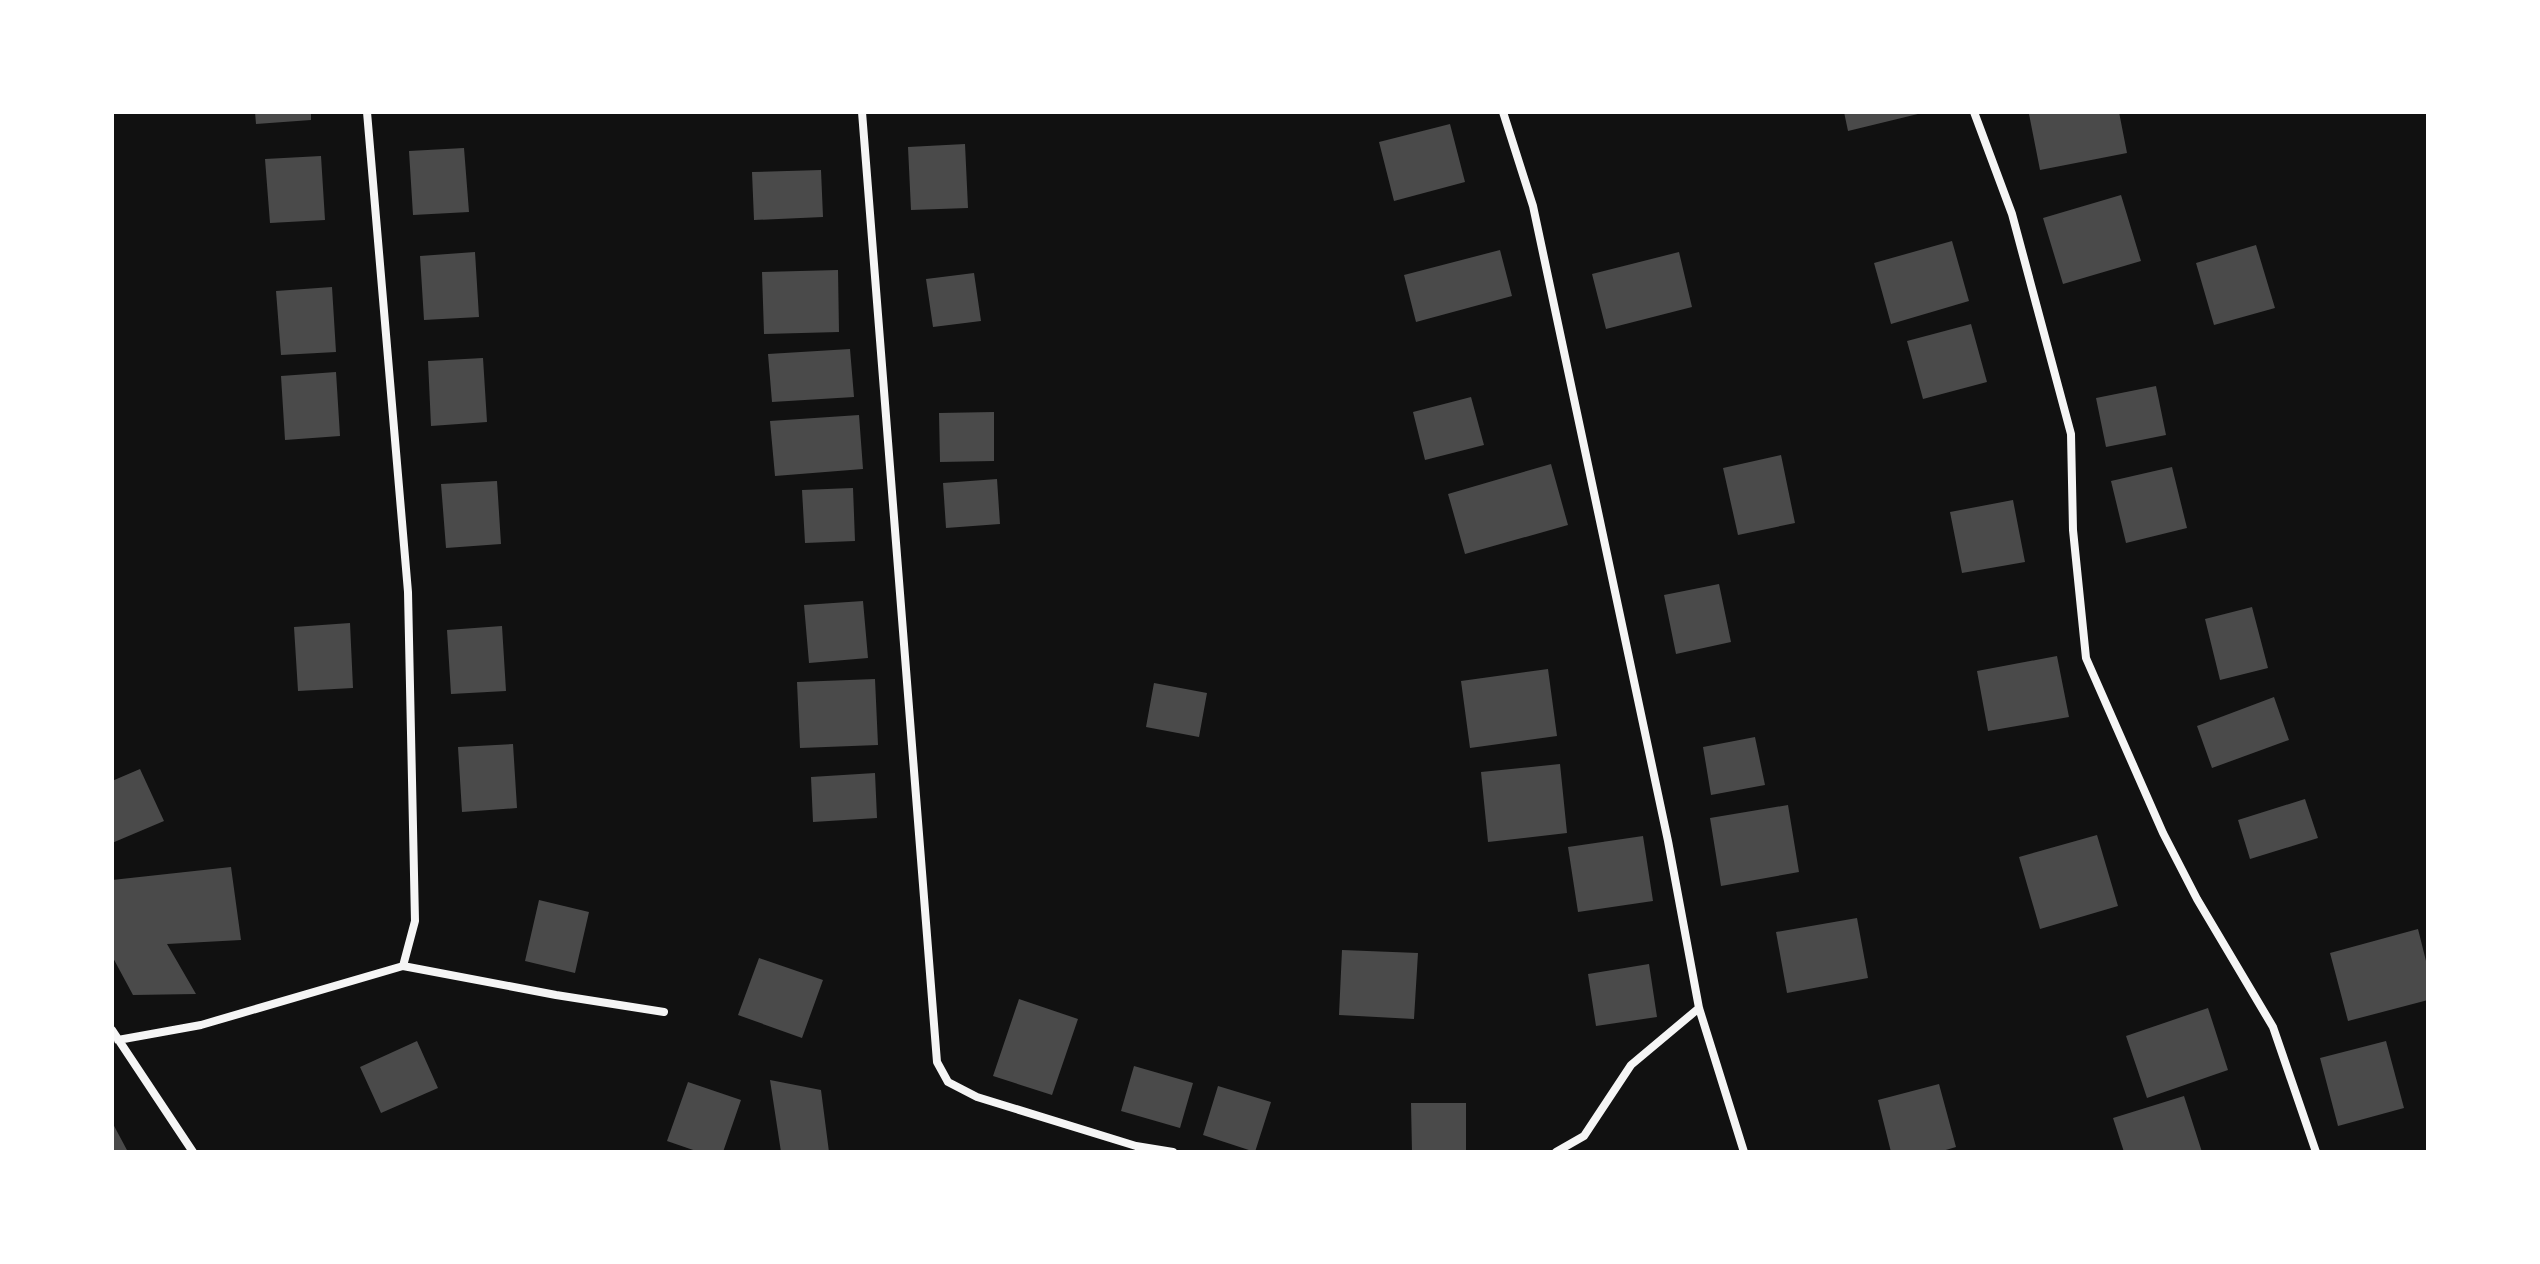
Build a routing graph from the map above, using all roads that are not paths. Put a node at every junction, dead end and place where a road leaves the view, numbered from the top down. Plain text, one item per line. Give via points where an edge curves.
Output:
1 (367, 112) edge
2 (862, 112) edge
3 (1503, 112) edge
4 (1974, 112) edge
5 (403, 966) junction
6 (1699, 1008) junction
7 (664, 1012) dead end
8 (112, 1030) edge
9 (118, 1040) junction
10 (1137, 1149) edge
11 (193, 1152) edge
12 (1173, 1152) edge
13 (1556, 1152) edge
14 (1744, 1152) edge
15 (2316, 1152) edge

1 - 5 street via 408,592 415,921
2 - 10 street via 937,1062 948,1082 977,1097
3 - 6 street via 1536,222
4 - 15 street via 2012,214 2071,434 2073,530 2086,658 2163,833 2273,1027
5 - 7 street
5 - 9 street via 201,1025
6 - 13 street via 1631,1065 1584,1136
6 - 14 street
8 - 9 street
9 - 11 street
10 - 12 street

